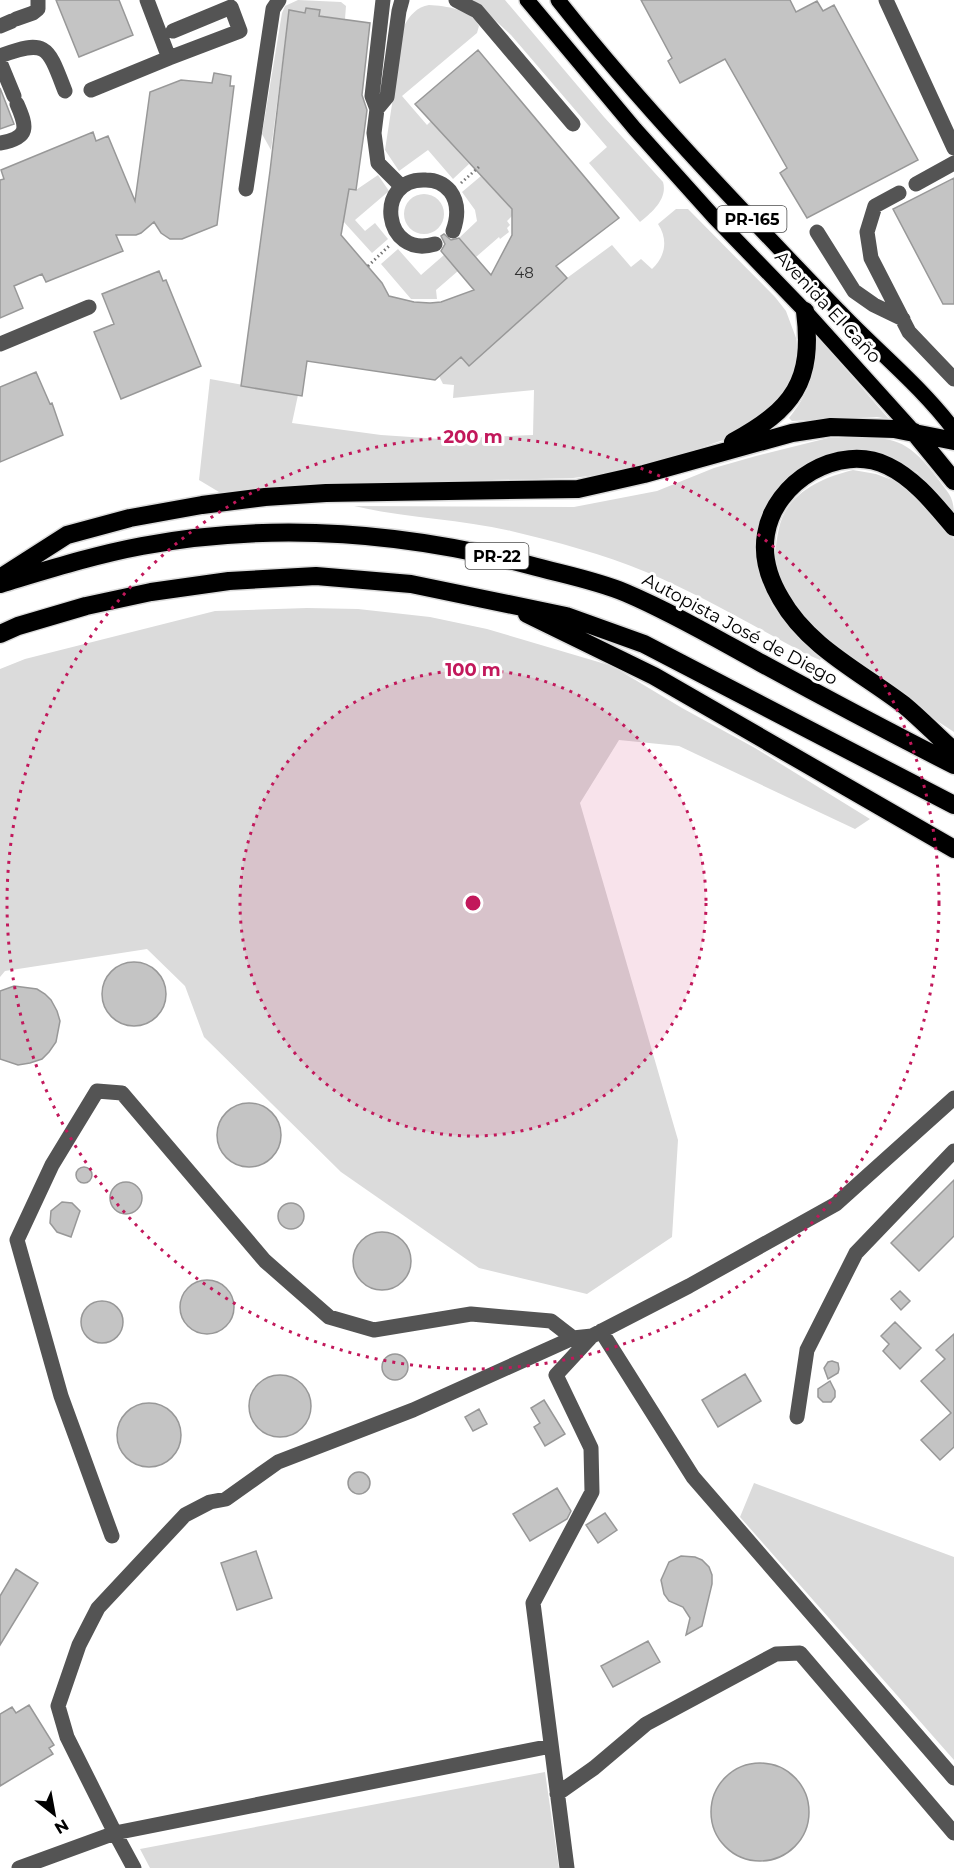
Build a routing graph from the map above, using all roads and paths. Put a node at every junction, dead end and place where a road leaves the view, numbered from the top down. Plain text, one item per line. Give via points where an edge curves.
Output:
1 (38, 0) edge
2 (147, 0) edge
3 (279, 0) edge
4 (383, 0) edge
5 (402, 0) edge
6 (456, 0) edge
7 (527, 0) edge
8 (558, 0) edge
9 (886, 0) edge
10 (9, 22) edge
11 (172, 31) dead end
12 (0, 56) edge
13 (169, 58) junction
14 (0, 62) edge
15 (91, 90) dead end
16 (65, 91) dead end
17 (377, 109) junction
18 (573, 123) dead end
19 (0, 143) edge
20 (954, 148) edge
21 (954, 163) edge
22 (480, 166) dead end
23 (916, 184) dead end
24 (402, 187) junction
25 (246, 189) dead end
26 (450, 192) junction
27 (899, 193) dead end
28 (453, 231) dead end
29 (816, 232) dead end
30 (399, 236) junction
31 (435, 244) dead end
32 (368, 266) dead end
33 (89, 307) dead end
34 (805, 311) junction
35 (903, 319) junction
36 (0, 344) edge
37 (954, 379) edge
38 (954, 430) edge
39 (914, 432) junction
40 (954, 441) edge
41 (708, 456) junction
42 (954, 481) edge
43 (954, 527) edge
44 (0, 578) edge
45 (0, 584) edge
46 (509, 605) junction
47 (0, 634) edge
48 (954, 751) edge
49 (954, 765) edge
50 (954, 805) edge
51 (954, 849) edge
52 (954, 1098) edge
53 (954, 1151) edge
54 (596, 1334) junction
55 (573, 1338) junction
56 (797, 1417) dead end
57 (112, 1536) dead end
58 (551, 1746) junction
59 (954, 1778) edge
60 (557, 1794) junction
61 (115, 1833) junction
62 (954, 1833) edge
63 (19, 1868) edge
64 (134, 1868) edge
65 (567, 1868) edge

1 - 10 street via 38,9 33,13
2 - 13 street
3 - 25 street via 273,9
4 - 17 street via 372,96
5 - 17 street via 387,97
6 - 18 street via 477,11
7 - 34 main road, Avenida El Caño / PR-165 via 635,129
8 - 38 main road, Avenida El Caño / PR-165 via 655,116
9 - 20 street
11 - 13 street via 231,7 240,31
12 - 16 street via 25,46 38,46 48,54
13 - 15 street
14 - 19 street via 26,124 20,135
17 - 24 street via 374,133 378,163
21 - 23 street
22 - 26 path
24 - 26 street via 415,180 430,180
24 - 30 street via 390,210
26 - 28 street via 457,207
27 - 35 street via 875,206 867,232 871,258
29 - 35 street via 854,291
30 - 31 street via 413,245
30 - 32 path
33 - 36 street
34 - 39 main road, Avenida El Caño / PR-165
34 - 41 highway via 807,349 795,391 765,424
35 - 37 street via 909,332
39 - 40 highway
39 - 41 highway via 831,427 792,433
39 - 42 highway, Avenida El Caño / PR-165
41 - 44 highway via 578,489 326,493 202,505 67,535
43 - 48 highway via 900,473 876,462 847,459 816,468 790,488 769,522 765,551 774,586 798,624 837,658 904,705
45 - 49 highway, Autopista José de Diego / PR-22 via 142,546 214,536 285,532 377,536 476,551 623,592 666,611
46 - 47 highway, PR-22 via 411,584 316,576 229,581 151,592 86,606
46 - 50 highway, PR-22 via 566,616 644,644
46 - 51 highway via 654,676
52 - 54 street via 836,1204
53 - 56 street via 856,1253 807,1350
54 - 55 street
54 - 58 street via 556,1375 591,1448 592,1492 533,1604
54 - 59 street via 693,1477
55 - 57 street via 550,1321 471,1314 374,1330 329,1317 265,1261 122,1093 97,1091 52,1165 17,1240 61,1396
55 - 61 street via 413,1410 278,1462 226,1499 210,1502 185,1515 98,1608 79,1645 58,1706 67,1737
58 - 60 street
58 - 61 street
60 - 62 street via 646,1724 776,1654 800,1653
60 - 65 street
61 - 63 street
61 - 64 street

